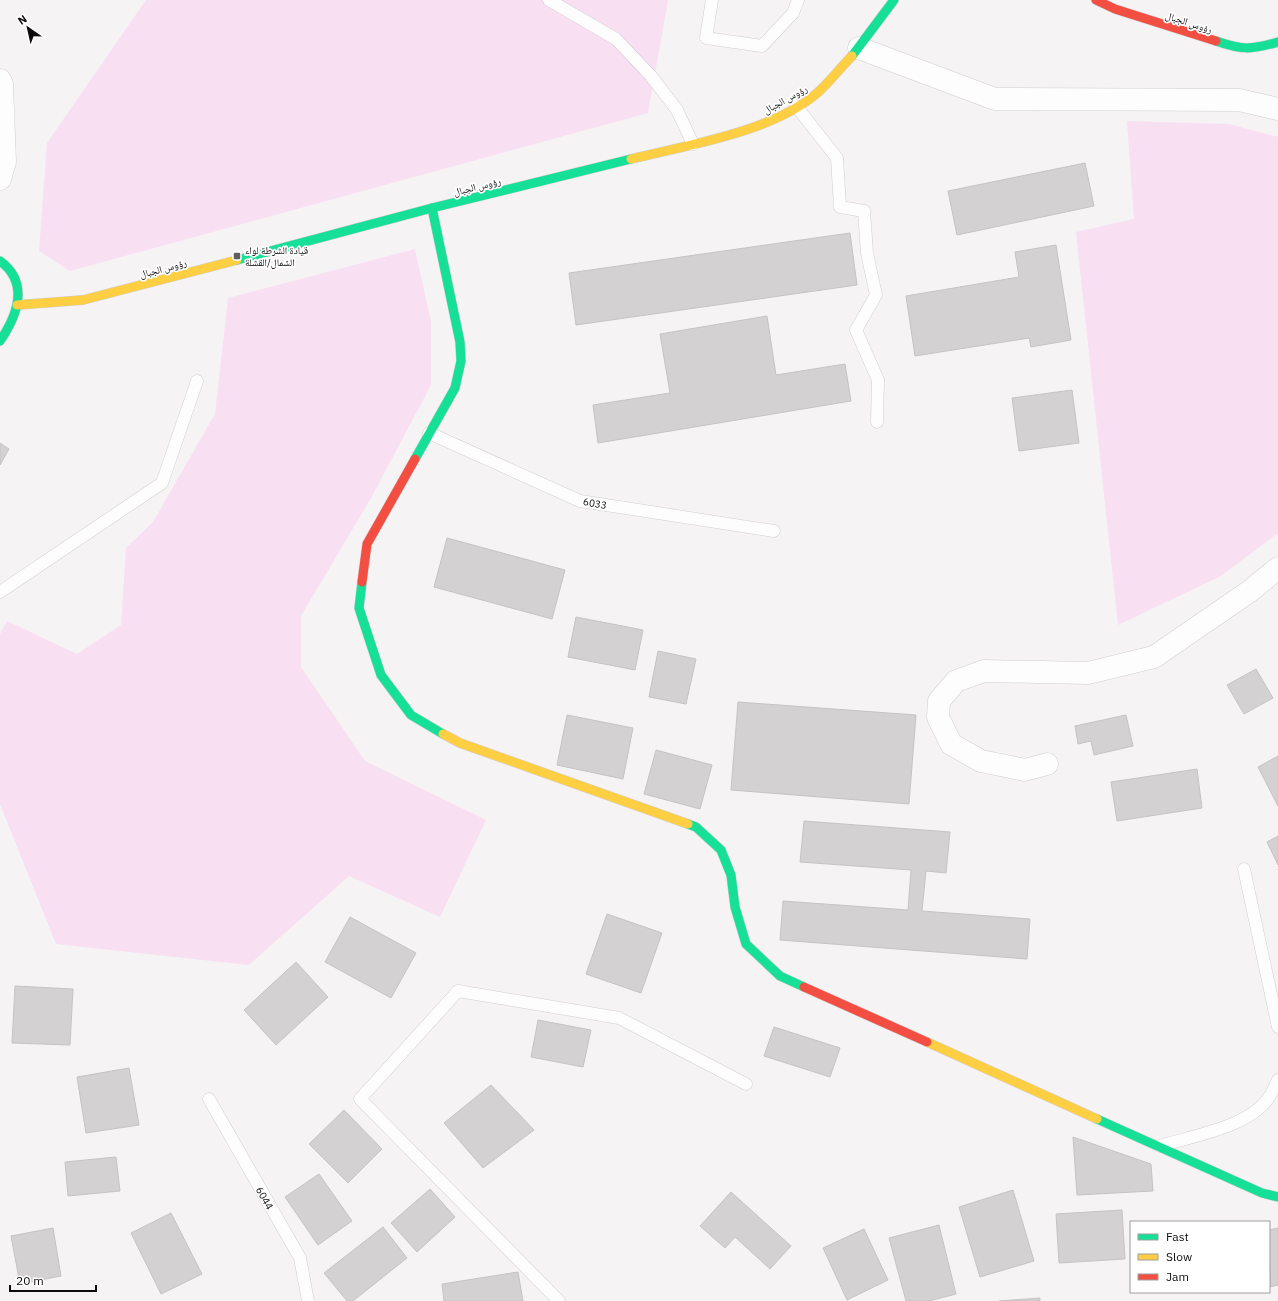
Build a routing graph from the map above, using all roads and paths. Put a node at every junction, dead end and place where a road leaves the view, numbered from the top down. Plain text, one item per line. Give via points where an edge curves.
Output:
1 (549, 0) edge
2 (712, 0) edge
3 (798, 0) edge
4 (894, 0) edge
5 (1096, 0) edge
6 (1278, 42) edge
7 (859, 48) junction
8 (0, 80) edge
9 (796, 106) junction
10 (1278, 108) edge
11 (693, 144) junction
12 (0, 179) edge
13 (432, 208) junction
14 (0, 261) edge
15 (17, 305) junction
16 (0, 341) edge
17 (198, 381) dead end
18 (877, 422) dead end
19 (430, 433) junction
20 (774, 531) dead end
21 (1278, 568) edge
22 (0, 592) edge
23 (1047, 764) dead end
24 (1244, 869) dead end
25 (1276, 1005) edge
26 (1278, 1026) edge
27 (1278, 1080) edge
28 (746, 1084) dead end
29 (209, 1099) dead end
30 (1160, 1146) junction
31 (1278, 1197) edge
32 (308, 1301) edge
33 (559, 1301) edge

1 - 11 lane via 616,39 651,76 677,110
2 - 3 lane via 706,38 762,46 793,13
4 - 7 street, رؤوس الجبال
5 - 6 street, رؤوس الجبال via 1230,46 1254,50
7 - 9 street, رؤوس الجبال via 816,94
7 - 10 street via 995,99 1239,100
8 - 12 street via 5,162
9 - 11 street, رؤوس الجبال via 747,130
9 - 18 lane via 837,158 840,207 864,211 867,252 876,295 856,330 878,380
11 - 13 street, رؤوس الجبال
13 - 15 street, رؤوس الجبال via 83,300
13 - 19 street via 460,342 461,361 455,388
14 - 15 street via 8,265 17,284
15 - 16 street via 12,323
17 - 22 lane via 162,483
19 - 20 lane, 6033 via 580,501
19 - 30 street via 367,544 359,608 381,675 411,715 460,743 696,827 721,850 731,876 735,908 746,944 780,976
21 - 23 street via 1250,591 1154,657 1088,673 984,671 956,681 939,701 938,717 951,744 981,761 1025,770
24 - 25 lane
25 - 26 lane
27 - 30 lane via 1269,1098 1252,1114 1228,1125
28 - 33 lane via 619,1018 458,991 360,1099
29 - 32 lane, 6044 via 300,1258
30 - 31 street via 1262,1193

